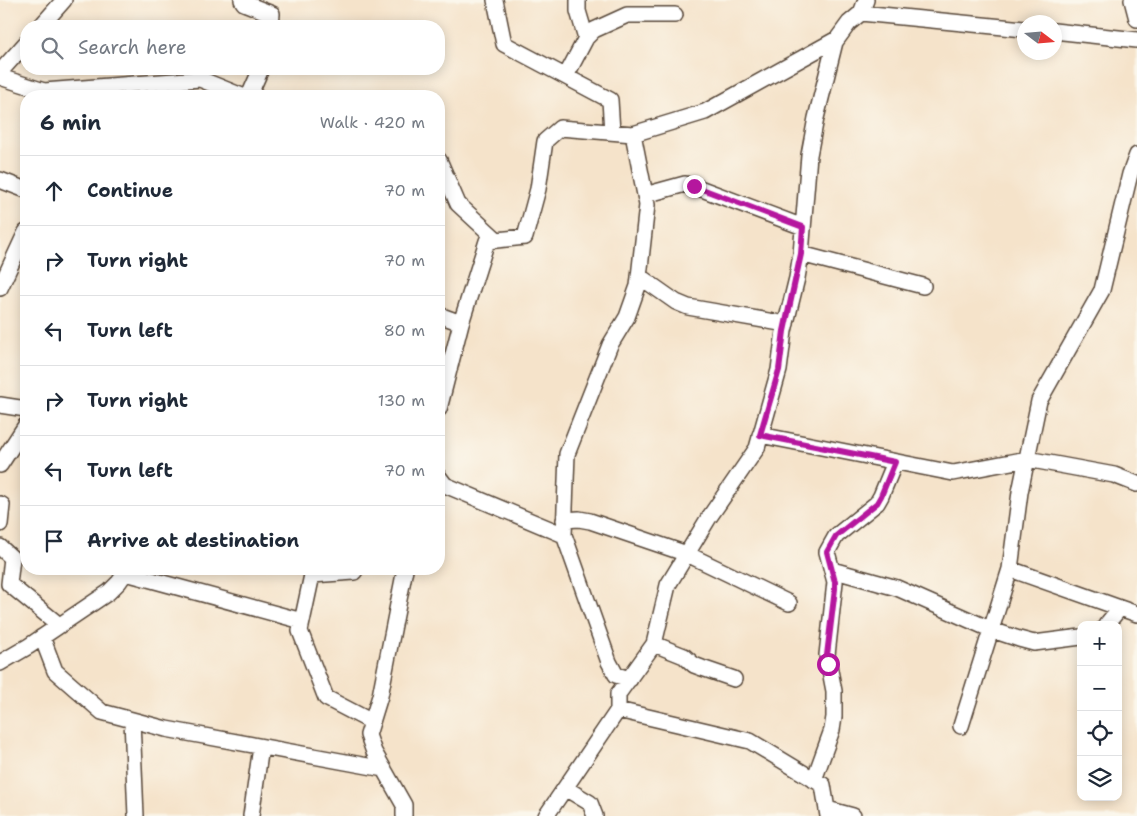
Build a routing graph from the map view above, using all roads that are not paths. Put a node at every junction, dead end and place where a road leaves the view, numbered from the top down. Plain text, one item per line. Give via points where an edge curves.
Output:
1 (64, 0) edge
2 (242, 0) edge
3 (495, 0) edge
4 (578, 0) edge
5 (1132, 0) edge
6 (864, 6) edge
7 (675, 15) dead end
8 (1137, 19) edge
9 (46, 20) edge
10 (272, 20) edge
11 (1017, 27) edge
12 (1062, 33) edge
13 (586, 38) junction
14 (837, 38) junction
15 (1137, 40) edge
16 (20, 50) edge
17 (0, 72) edge
18 (258, 75) edge
19 (566, 76) junction
20 (0, 77) edge
21 (32, 90) edge
22 (57, 90) edge
23 (227, 90) edge
24 (252, 90) edge
25 (612, 132) junction
26 (633, 134) junction
27 (1137, 154) edge
28 (445, 174) edge
29 (0, 180) edge
30 (20, 188) edge
31 (645, 195) junction
32 (803, 227) junction
33 (497, 240) junction
34 (20, 245) edge
35 (801, 254) junction
36 (639, 276) junction
37 (923, 286) dead end
38 (0, 288) edge
39 (445, 317) edge
40 (461, 322) junction
41 (786, 324) junction
42 (445, 385) edge
43 (0, 405) edge
44 (20, 408) edge
45 (20, 433) edge
46 (760, 435) junction
47 (1027, 458) junction
48 (895, 462) junction
49 (0, 465) edge
50 (445, 484) edge
51 (1137, 484) edge
52 (0, 504) edge
53 (0, 524) edge
54 (564, 527) junction
55 (0, 547) edge
56 (687, 554) junction
57 (1010, 569) junction
58 (832, 570) junction
59 (124, 575) edge
60 (141, 575) edge
61 (310, 575) edge
62 (404, 575) edge
63 (4, 583) edge
64 (789, 603) dead end
65 (1120, 608) junction
66 (1137, 614) edge
67 (302, 621) junction
68 (1109, 621) edge
69 (59, 625) junction
70 (992, 630) junction
71 (42, 637) junction
72 (1077, 638) edge
73 (654, 644) junction
74 (0, 663) edge
75 (734, 678) dead end
76 (630, 679) junction
77 (618, 710) junction
78 (132, 720) junction
79 (372, 722) junction
80 (961, 726) dead end
81 (261, 747) junction
82 (384, 769) junction
83 (814, 780) junction
84 (565, 788) junction
85 (828, 812) edge
86 (136, 816) edge
87 (251, 816) edge
88 (404, 816) edge
89 (546, 816) edge
90 (595, 816) edge
91 (853, 816) edge

1 - 9 street
2 - 10 street via 272,14
3 - 19 street via 504,44
4 - 13 street
5 - 8 street
6 - 11 street
6 - 14 street
7 - 13 street via 627,15 594,30
12 - 15 street
13 - 19 street
14 - 26 street via 705,112
14 - 32 street via 814,127
16 - 17 street
18 - 24 street
19 - 25 street via 610,100
20 - 21 street
22 - 23 street via 200,79
25 - 26 street
25 - 33 street via 560,128 545,141 538,189 525,237
26 - 31 street
27 - 47 street via 1102,290 1040,401
28 - 33 street via 458,204
29 - 30 street
31 - 32 street via 685,184
31 - 36 street via 647,205
32 - 35 street
33 - 40 street via 487,241
34 - 38 street
35 - 37 street
35 - 41 street
36 - 41 street via 688,307
36 - 54 street via 627,317 610,345 567,454
39 - 40 street
40 - 42 street
41 - 46 street via 779,370
43 - 44 street
45 - 49 street
46 - 48 street
46 - 56 street via 757,448
47 - 48 street via 952,473
47 - 51 street via 1114,475
47 - 57 street
48 - 58 street via 877,503 836,536 830,545 827,557
50 - 54 street
52 - 53 street
54 - 56 street via 579,519 590,521
54 - 76 street via 613,673
55 - 63 street via 12,558
56 - 64 street
56 - 73 street via 668,585
57 - 65 street
57 - 70 street
58 - 70 street via 897,588
58 - 83 street via 835,589 827,655 834,691 834,717
59 - 69 street via 109,592
60 - 67 street
61 - 67 street
62 - 79 street
63 - 69 street
65 - 66 street
65 - 68 street
67 - 79 street via 300,631 326,698
69 - 71 street
70 - 72 street via 1034,643
70 - 80 street
71 - 74 street
71 - 78 street via 55,671 102,712
73 - 75 street via 684,656 694,665
73 - 76 street
76 - 77 street via 618,694
77 - 83 street via 750,741
77 - 84 street
78 - 81 street
78 - 86 street
79 - 82 street via 368,735
81 - 82 street
81 - 87 street
82 - 88 street via 404,805
83 - 85 street via 823,785
84 - 89 street
84 - 90 street via 590,803
85 - 91 street

